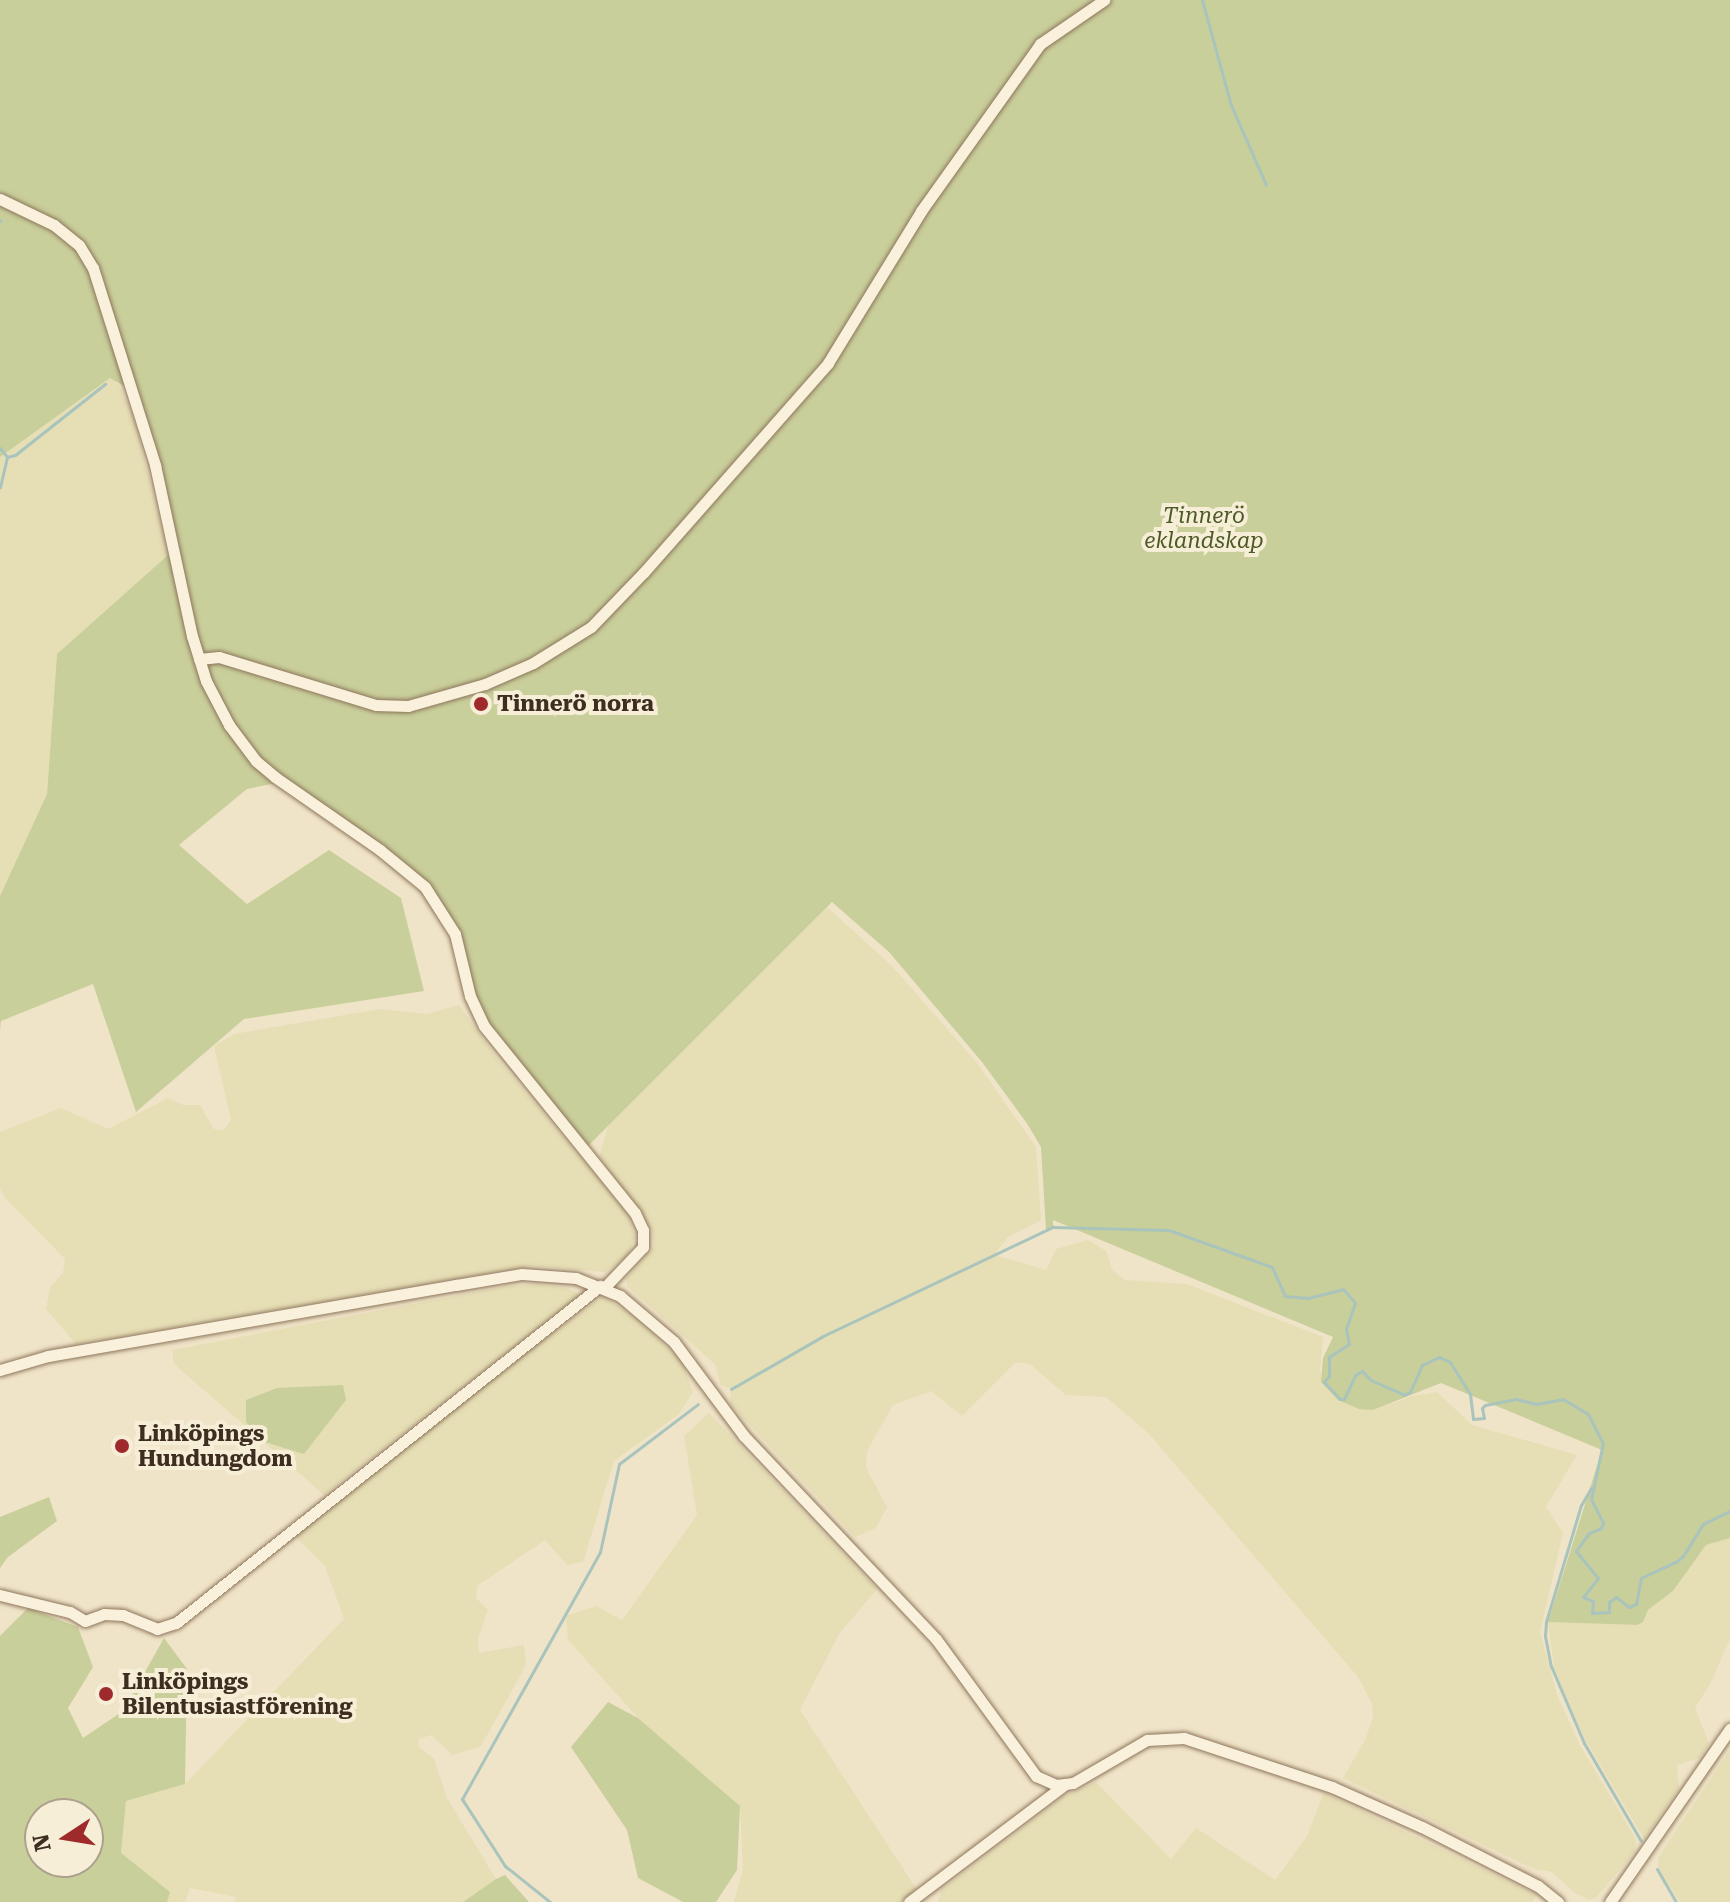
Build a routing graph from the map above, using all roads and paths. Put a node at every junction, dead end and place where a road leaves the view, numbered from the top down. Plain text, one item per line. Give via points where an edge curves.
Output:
1 (1104, 0) edge
2 (0, 199) edge
3 (199, 659) junction
4 (602, 1287) junction
5 (0, 1370) edge
6 (0, 1595) edge
7 (1730, 1729) edge
8 (1064, 1785) junction
9 (909, 1902) edge
10 (1558, 1902) edge
11 (1610, 1902) edge

1 - 3 street via 1040,44 921,211 828,363 591,627 533,663 485,684 408,706 376,705 219,657
2 - 3 street via 54,225 79,245 93,268 155,465
3 - 4 street via 216,703 256,761 412,875 447,918 470,996 489,1035 640,1222 643,1247
4 - 5 street via 558,1274 522,1274 48,1356
4 - 6 street via 176,1623 157,1629 123,1615 104,1614 85,1621 70,1612
4 - 8 street via 638,1308 674,1342 744,1436 936,1639 1036,1776
7 - 11 street
8 - 9 street
8 - 10 street via 1147,1740 1184,1738 1332,1787 1538,1886

